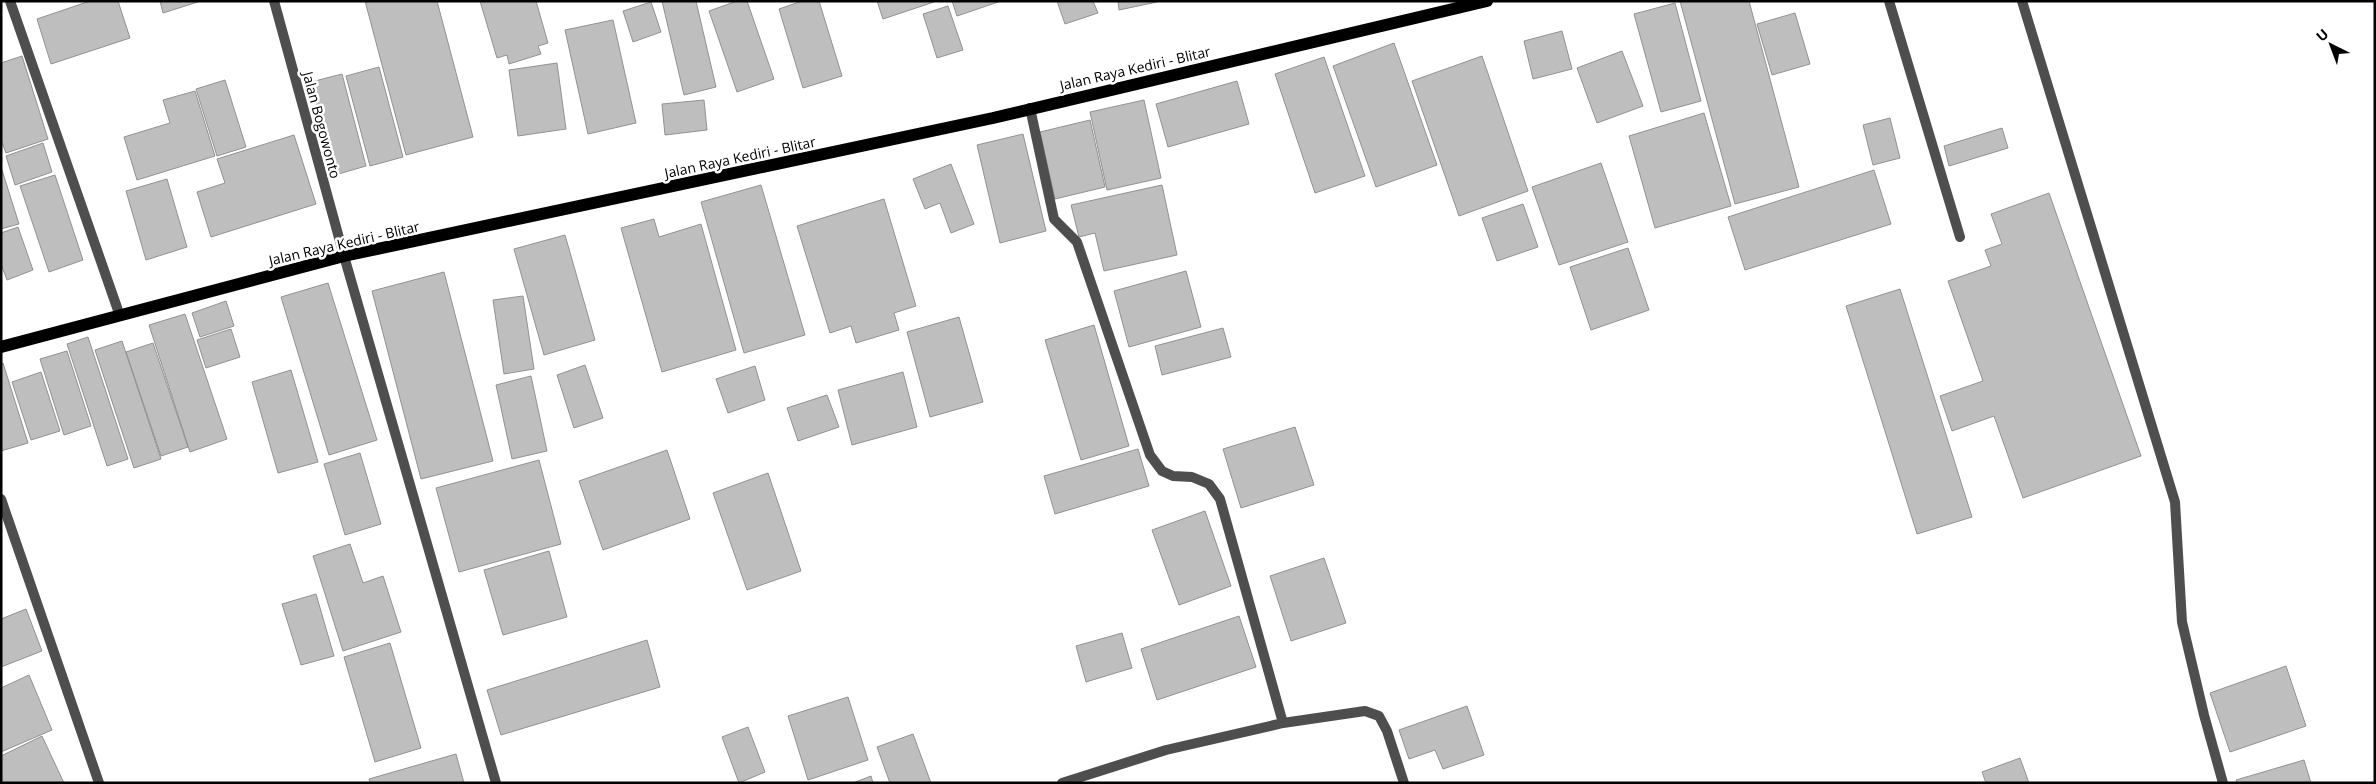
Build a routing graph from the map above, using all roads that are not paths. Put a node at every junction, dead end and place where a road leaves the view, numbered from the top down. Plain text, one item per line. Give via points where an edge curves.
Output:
1 (10, 1) edge
2 (274, 1) edge
3 (1487, 1) edge
4 (1889, 1) edge
5 (2022, 1) edge
6 (1030, 108) junction
7 (1960, 237) dead end
8 (344, 256) junction
9 (120, 316) junction
10 (1, 347) edge
11 (1, 499) edge
12 (1283, 723) junction
13 (99, 783) edge
14 (496, 783) edge
15 (1062, 783) edge
16 (1404, 783) edge
17 (2223, 783) edge

1 - 9 street
2 - 8 street, Jalan Bogowonto
3 - 6 main road, Jalan Raya Kediri - Blitar
4 - 7 street
5 - 17 street via 2175,502 2182,622
6 - 8 main road, Jalan Raya Kediri - Blitar
6 - 12 street via 1054,219 1077,242 1150,455 1162,471 1208,484 1220,499
8 - 9 main road, Jalan Raya Kediri - Blitar
8 - 14 street, Jalan Bogowonto
9 - 10 main road, Jalan Raya Kediri - Blitar
11 - 13 street
12 - 15 street via 1166,750
12 - 16 street via 1365,710 1379,716

